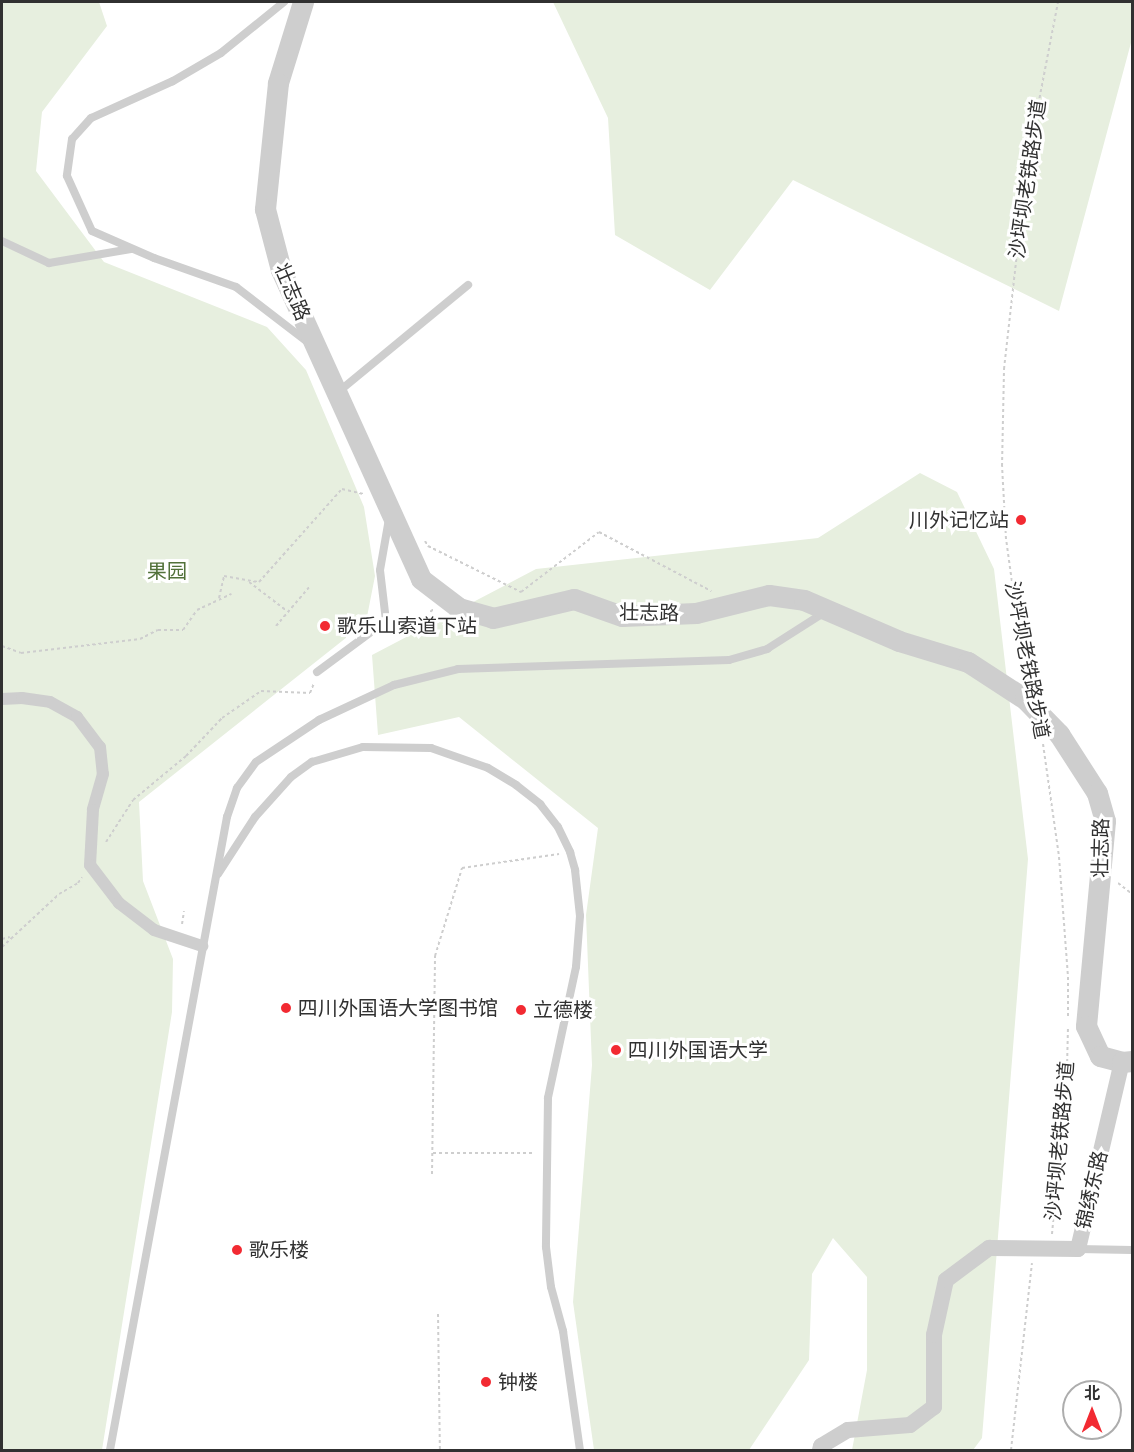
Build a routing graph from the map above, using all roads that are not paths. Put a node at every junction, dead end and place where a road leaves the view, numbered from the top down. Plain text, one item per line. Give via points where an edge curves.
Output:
1 (284, 2) edge
2 (303, 2) edge
3 (2, 241) edge
4 (132, 249) junction
5 (468, 285) dead end
6 (317, 350) junction
7 (337, 393) junction
8 (391, 512) junction
9 (828, 610) junction
10 (317, 672) road end
11 (2, 699) edge
12 (215, 878) junction
13 (202, 945) junction
14 (1127, 1062) edge
15 (1078, 1249) junction
16 (1132, 1250) edge
17 (821, 1448) edge
18 (110, 1450) edge
19 (580, 1450) edge

1 - 4 lane via 221,53 174,81 91,118 72,139 67,176 92,231
2 - 6 street, 壮志路 via 278,83 265,209 281,270
3 - 4 lane via 50,263
4 - 6 lane via 236,287
5 - 7 lane
6 - 7 street, 壮志路
7 - 8 street, 壮志路
8 - 9 street, 壮志路 via 421,579 459,608 493,618 574,599 622,616 696,614 769,595 804,600
8 - 10 lane via 380,570 386,621
9 - 12 lane via 767,649 729,660 458,669 394,685 320,720 256,762 237,788
9 - 14 street, 壮志路 via 898,641 968,662 1026,699 1059,734 1092,785 1105,821 1086,1026 1100,1056
11 - 13 street via 50,702 77,717 100,747 103,774 93,810 90,865 119,903 154,930
12 - 13 lane
12 - 19 lane via 255,817 291,777 312,762 363,747 431,748 488,768 540,804 558,827 570,852 579,890 579,940 548,1098 547,1266 563,1331
13 - 18 lane
14 - 15 street, 锦绣东路
15 - 16 lane
15 - 17 street, 锦绣东路 via 989,1248 946,1280 934,1335 934,1407 909,1425 848,1430

